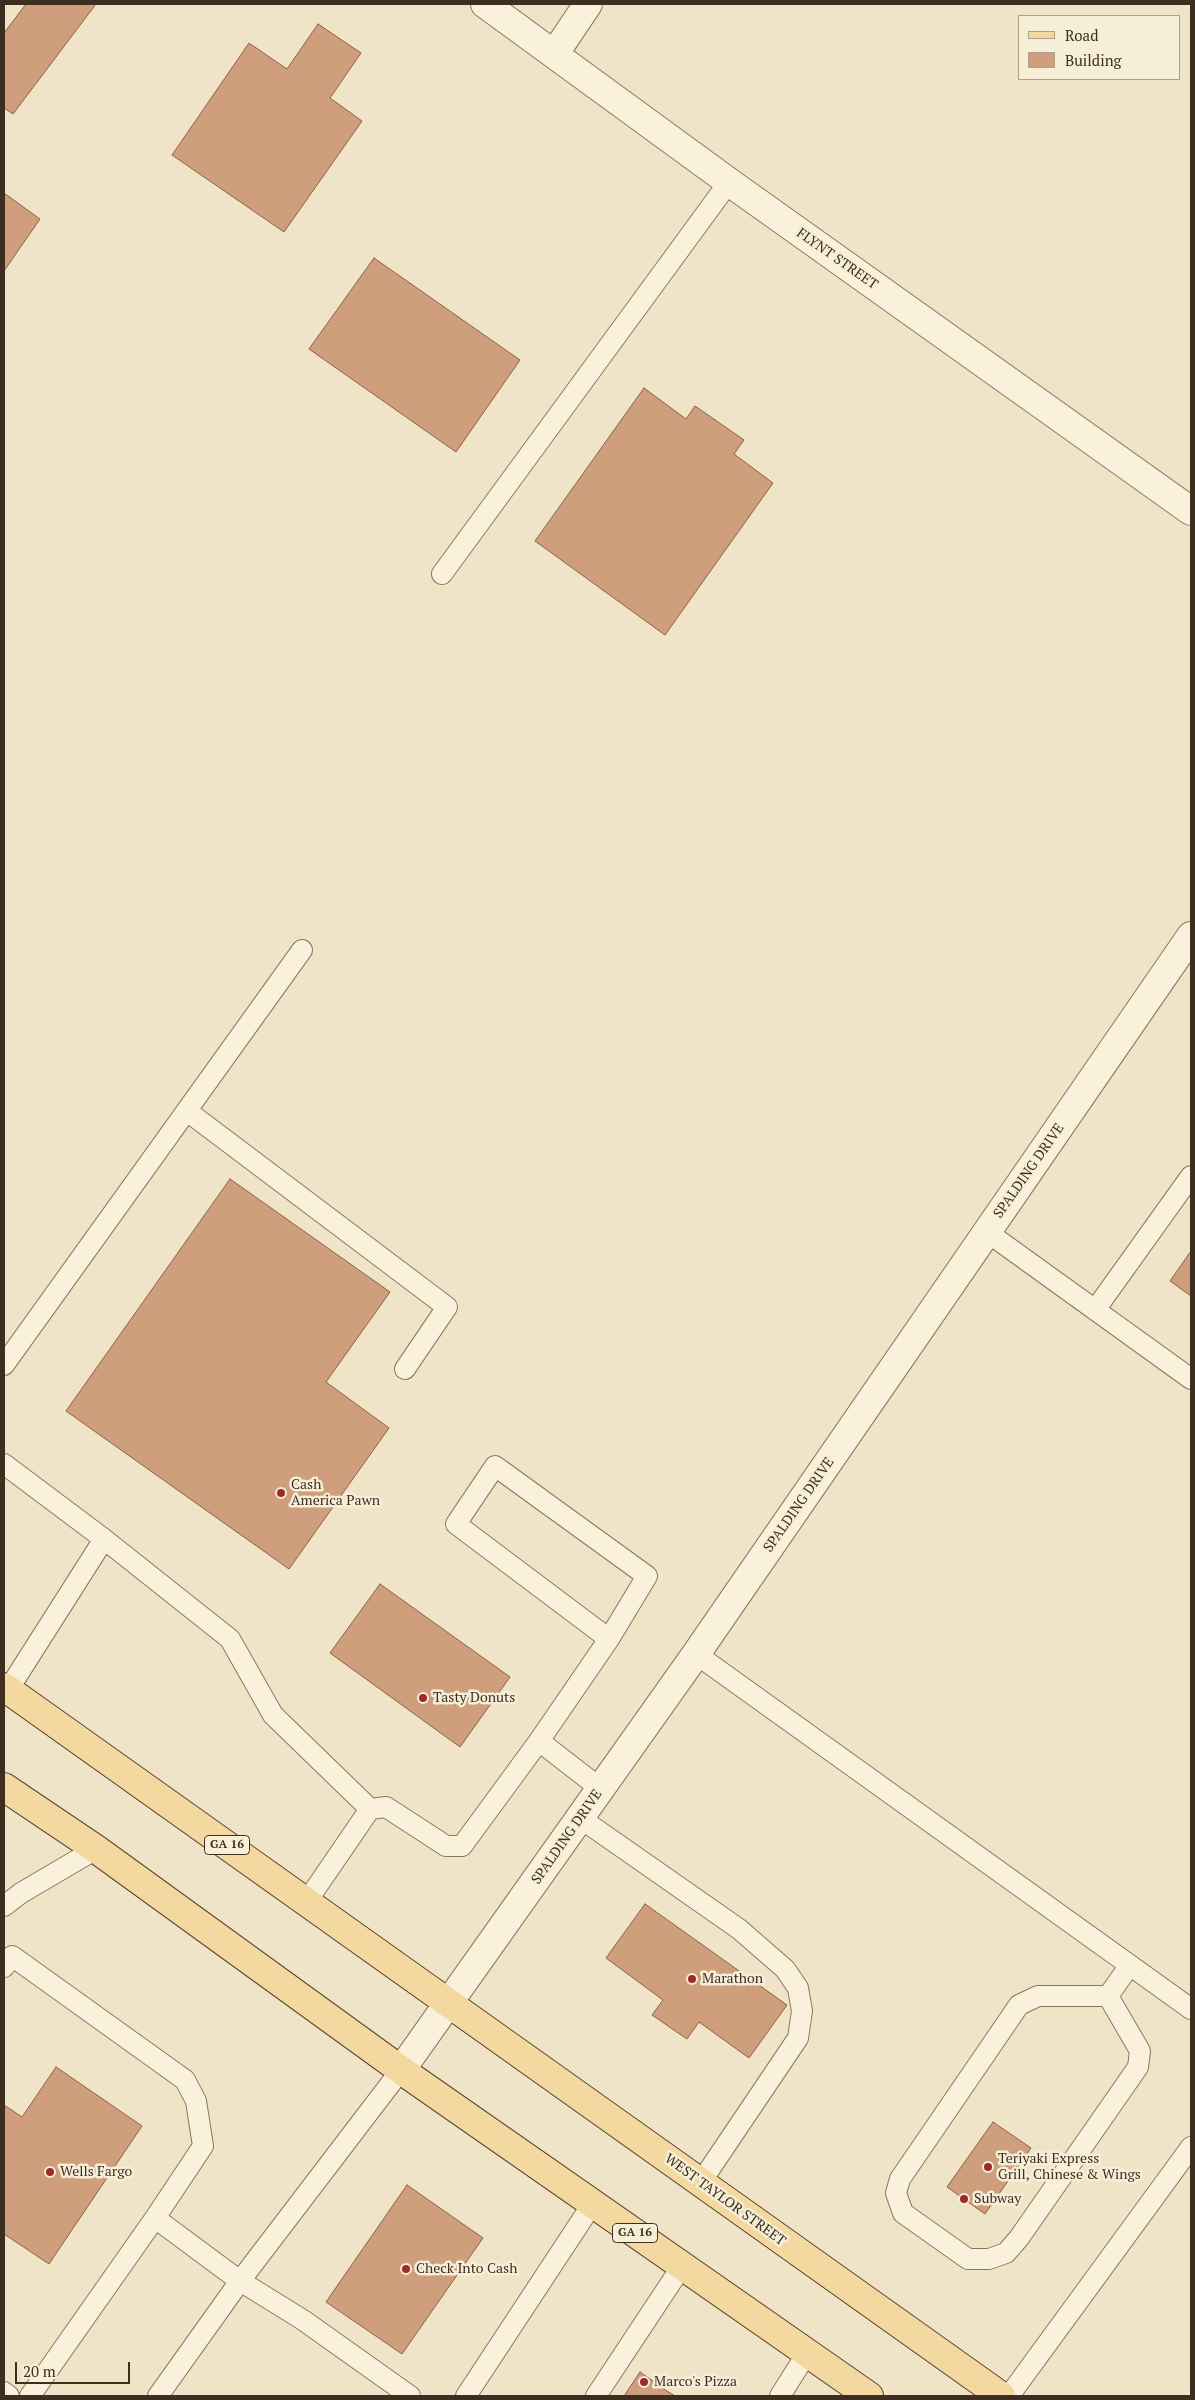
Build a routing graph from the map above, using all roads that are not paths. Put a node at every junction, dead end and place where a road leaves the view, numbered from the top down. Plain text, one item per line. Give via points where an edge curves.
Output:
1 (485, 4) edge
2 (588, 4) edge
3 (555, 53) junction
4 (729, 182) junction
5 (1191, 511) edge
6 (442, 574) dead end
7 (1191, 936) edge
8 (302, 950) dead end
9 (187, 1111) junction
10 (1191, 1176) edge
11 (987, 1232) junction
12 (1095, 1310) junction
13 (4, 1365) edge
14 (405, 1369) dead end
15 (1191, 1379) edge
16 (4, 1464) edge
17 (104, 1539) junction
18 (609, 1639) junction
19 (696, 1654) junction
20 (6, 1688) edge
21 (539, 1740) junction
22 (4, 1787) edge
23 (601, 1789) junction
24 (370, 1809) junction
25 (580, 1818) junction
26 (96, 1850) junction
27 (307, 1901) junction
28 (4, 1906) edge
29 (6, 1958) edge
30 (1130, 1965) junction
31 (1108, 1996) junction
32 (450, 2003) junction
33 (1191, 2009) edge
34 (401, 2070) junction
35 (1191, 2147) edge
36 (701, 2182) junction
37 (593, 2203) junction
38 (155, 2218) junction
39 (682, 2266) junction
40 (240, 2281) junction
41 (807, 2353) junction
42 (4, 2392) edge
43 (9, 2396) edge
44 (30, 2396) edge
45 (158, 2396) edge
46 (410, 2396) edge
47 (466, 2396) edge
48 (596, 2396) edge
49 (780, 2396) edge
50 (869, 2396) edge
51 (1002, 2396) edge
52 (1009, 2396) edge

1 - 3 street, FLYNT STREET
2 - 3 street
3 - 4 street, FLYNT STREET
4 - 5 street, FLYNT STREET
4 - 6 lane
7 - 11 street, SPALDING DRIVE
8 - 9 lane
9 - 13 lane
9 - 14 lane via 447,1307
10 - 12 lane
11 - 12 lane
11 - 19 street, SPALDING DRIVE
12 - 15 lane
16 - 17 lane
17 - 20 lane
17 - 24 lane via 230,1639 273,1715
18 - 18 lane via 647,1576 495,1466 456,1524
18 - 21 lane
19 - 23 street, SPALDING DRIVE
19 - 30 lane
20 - 27 main road, GA 16
21 - 23 lane
21 - 24 lane via 462,1846 446,1846 386,1806
22 - 26 main road, GA 16
23 - 25 street, SPALDING DRIVE
24 - 27 lane
25 - 32 street, SPALDING DRIVE
25 - 36 lane via 739,1929 785,1969 798,1988 802,2011 798,2038
26 - 28 lane
26 - 34 main road, GA 16
27 - 32 main road, GA 16
29 - 38 lane via 185,2080 196,2101 203,2146
30 - 31 lane
30 - 33 lane
31 - 31 lane via 1038,1996 1019,2004 900,2179 896,2193 903,2213 968,2259 989,2259 1006,2253 1138,2067 1140,2051
32 - 34 street, SPALDING DRIVE
32 - 36 main road, WEST TAYLOR STREET / GA 16
34 - 37 main road, GA 16
34 - 40 lane
35 - 52 lane
36 - 51 main road, WEST TAYLOR STREET / GA 16
37 - 39 main road, GA 16
37 - 47 lane
38 - 40 lane
38 - 44 lane
39 - 41 main road, GA 16
39 - 48 lane
40 - 45 lane
40 - 46 lane via 303,2320
41 - 49 lane
41 - 50 main road, GA 16
42 - 43 lane

